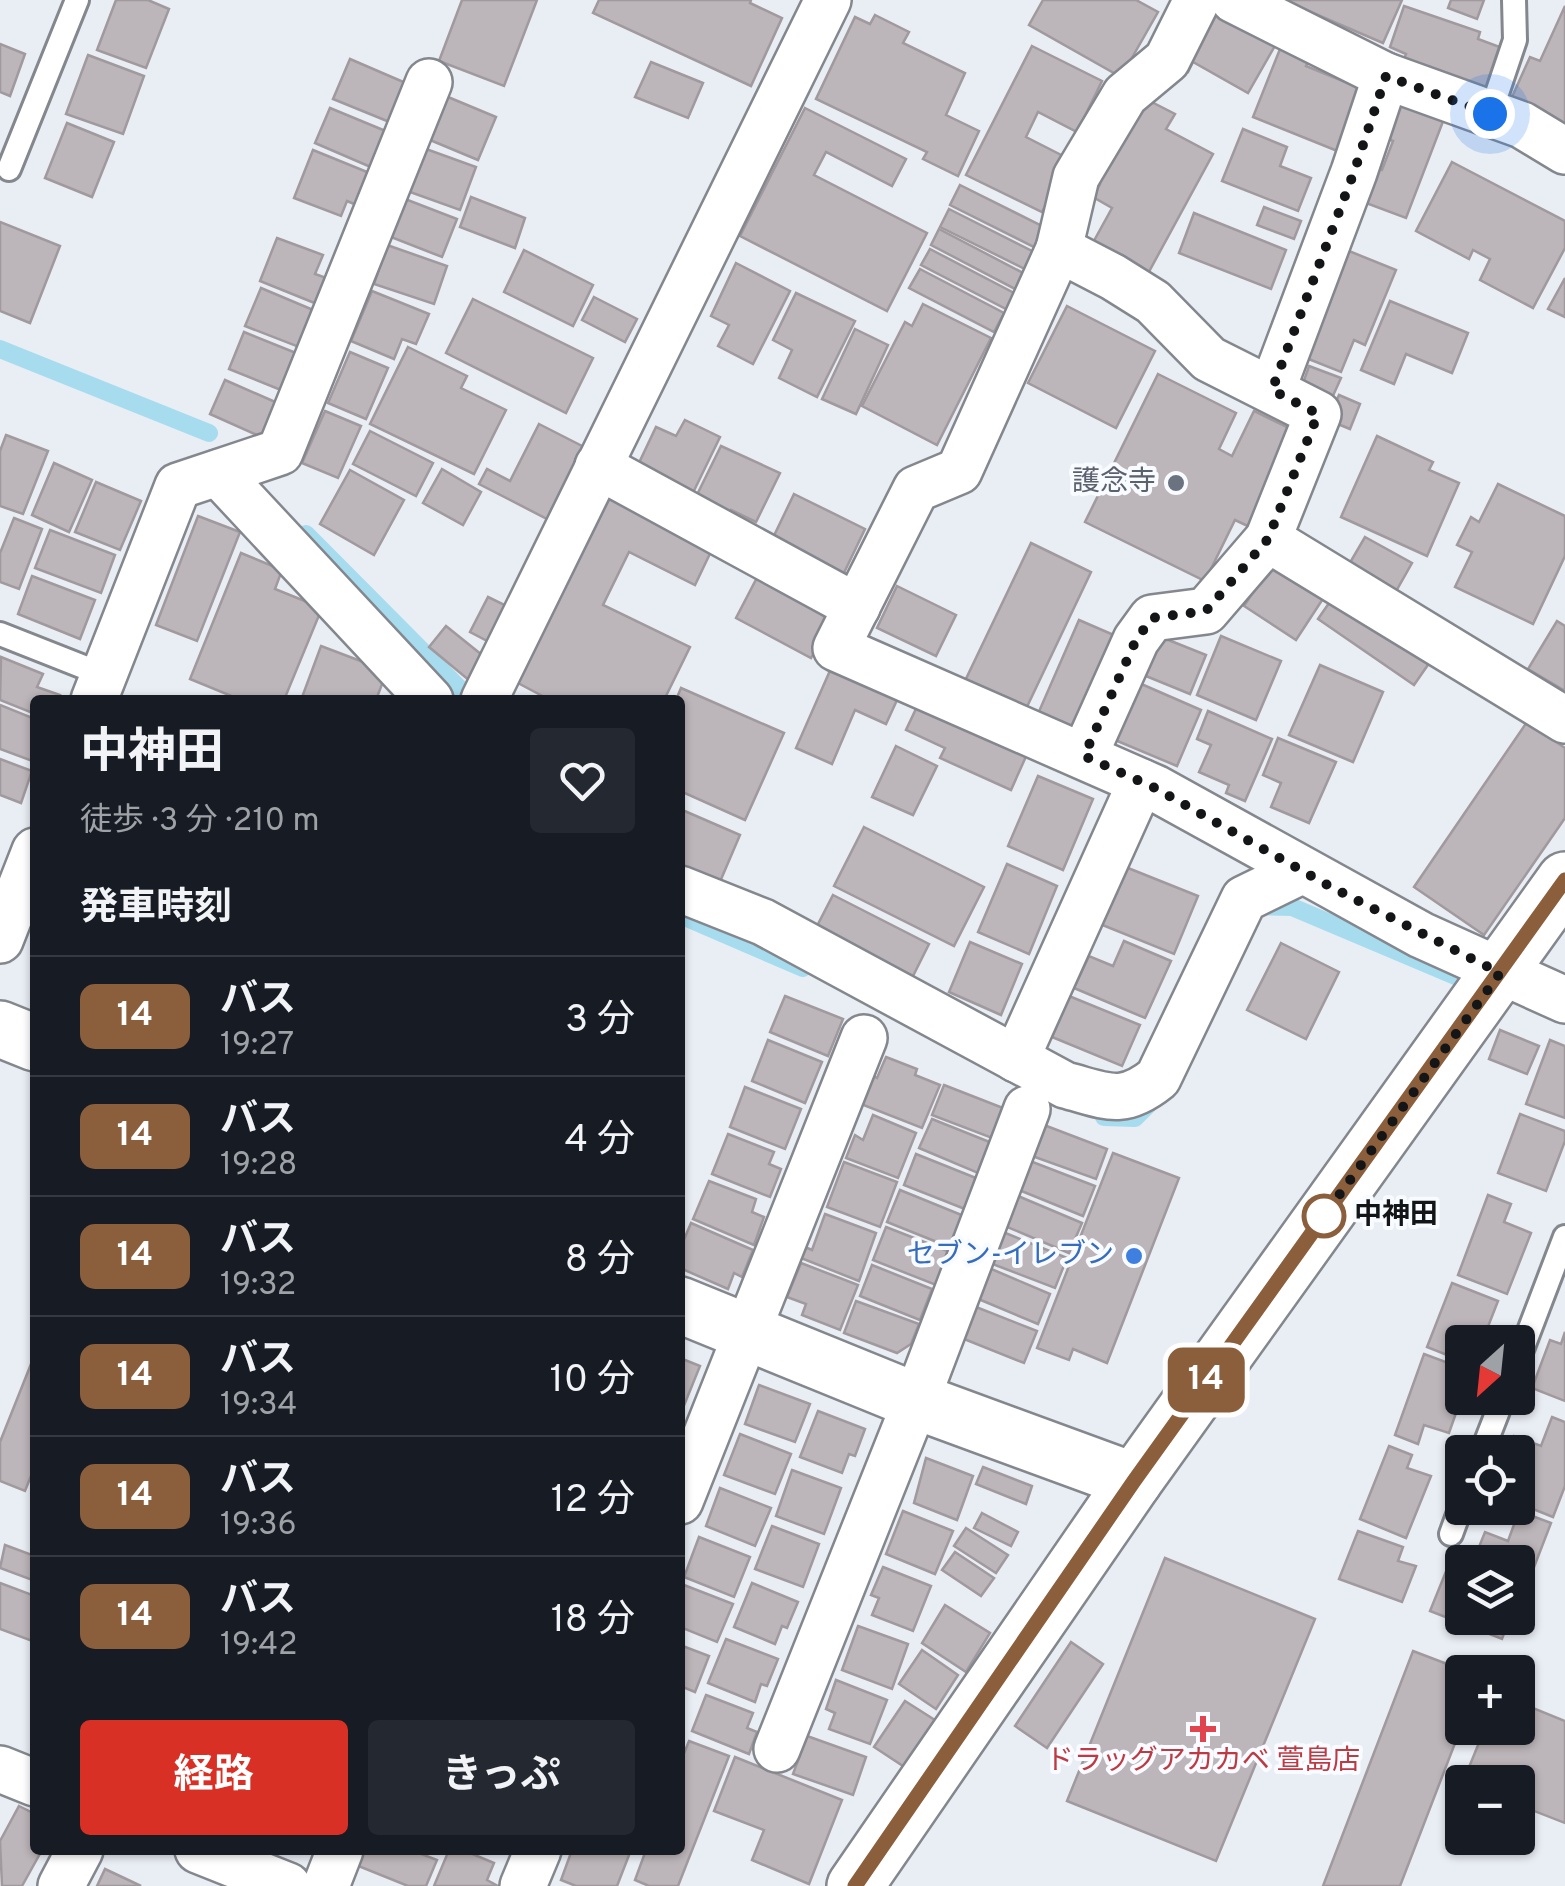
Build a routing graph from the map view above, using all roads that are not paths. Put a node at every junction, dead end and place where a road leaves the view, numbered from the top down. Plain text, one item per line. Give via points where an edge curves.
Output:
1 (77, 0) edge
2 (828, 0) edge
3 (1197, 0) edge
4 (1234, 0) edge
5 (1514, 0) edge
6 (1386, 76) junction
7 (430, 82) dead end
8 (1490, 114) junction
9 (1565, 152) edge
10 (9, 169) dead end
11 (1059, 249) junction
12 (1272, 390) junction
13 (598, 466) junction
14 (218, 473) junction
15 (1268, 539) junction
16 (857, 607) junction
17 (0, 634) edge
18 (99, 688) edge
19 (425, 695) edge
20 (492, 695) edge
21 (1565, 720) edge
22 (1084, 756) junction
23 (1141, 782) junction
24 (30, 864) edge
25 (1301, 870) junction
26 (1565, 880) edge
27 (685, 891) edge
28 (0, 940) edge
29 (1500, 973) junction
30 (1565, 1000) edge
31 (0, 1029) edge
32 (864, 1038) dead end
33 (30, 1041) edge
34 (1016, 1059) junction
35 (1027, 1109) dead end
36 (1565, 1236) edge
37 (685, 1307) edge
38 (1531, 1325) edge
39 (748, 1332) junction
40 (916, 1401) junction
41 (1134, 1481) junction
42 (685, 1488) edge
43 (1454, 1525) edge
44 (1451, 1534) dead end
45 (777, 1748) dead end
46 (0, 1769) edge
47 (30, 1782) edge
48 (77, 1855) edge
49 (210, 1855) edge
50 (338, 1855) edge
51 (536, 1855) edge
52 (61, 1886) edge
53 (288, 1886) edge
54 (326, 1886) edge
55 (523, 1886) edge
56 (855, 1886) edge

1 - 10 lane
2 - 13 street
3 - 11 street via 1167,60 1125,95 1076,177
4 - 6 street
5 - 8 lane via 1515,40
6 - 8 street
6 - 12 street
7 - 14 street via 280,452
8 - 9 street
11 - 12 street via 1153,302 1208,359
11 - 16 street via 959,472 916,489
12 - 15 street via 1318,414
13 - 16 street
13 - 20 street
14 - 18 street via 178,486
14 - 19 street
15 - 21 street
15 - 22 street via 1206,611 1152,618
16 - 22 street via 836,648
17 - 18 lane
22 - 23 street
23 - 25 street
23 - 34 street
24 - 28 street
25 - 29 street
25 - 34 street via 1244,898 1158,1078 1136,1095 1065,1085
26 - 29 main road
27 - 34 street via 763,922
29 - 30 street
29 - 41 main road
31 - 33 main road
32 - 39 street
35 - 40 street
36 - 38 lane
37 - 39 main road
39 - 40 main road
39 - 42 street
40 - 41 main road
40 - 45 street
41 - 56 main road
43 - 44 lane
46 - 47 street
48 - 52 street
49 - 53 street
50 - 54 street
51 - 55 street

